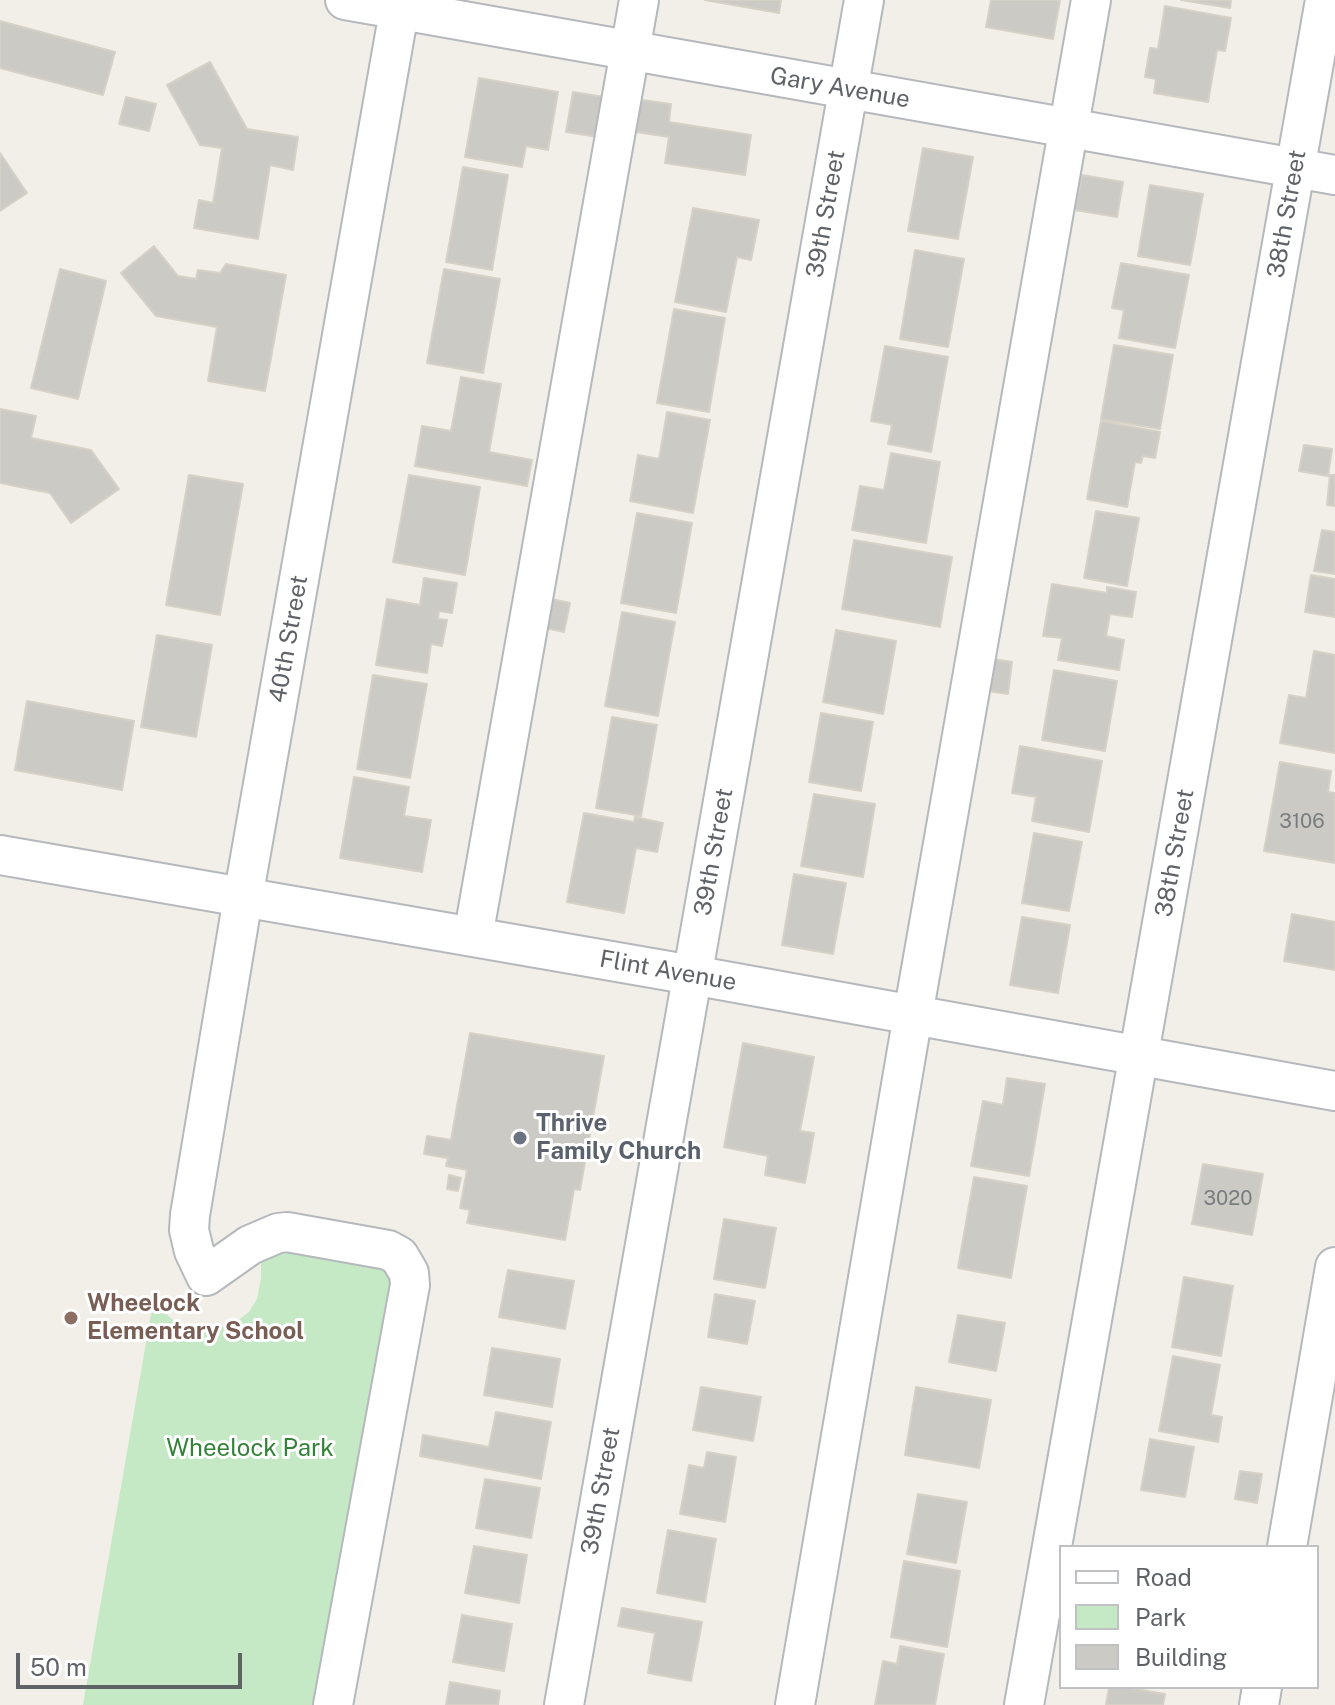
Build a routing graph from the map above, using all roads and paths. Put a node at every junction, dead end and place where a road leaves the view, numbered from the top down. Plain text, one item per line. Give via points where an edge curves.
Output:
1 (345, 0) edge
2 (639, 0) edge
3 (864, 0) edge
4 (1091, 0) edge
5 (1325, 0) edge
6 (400, 5) edge
7 (630, 51) junction
8 (848, 89) junction
9 (1068, 128) junction
10 (1296, 168) junction
11 (1335, 175) edge
12 (0, 855) edge
13 (243, 898) junction
14 (473, 937) junction
15 (692, 975) junction
16 (913, 1015) junction
17 (1139, 1055) junction
18 (1335, 1091) edge
19 (1335, 1267) edge
20 (1287, 1545) edge
21 (333, 1705) edge
22 (564, 1705) edge
23 (795, 1705) edge
24 (1024, 1705) edge

1 - 6 street, Gary Avenue
2 - 7 street
3 - 8 street, 39th Street
4 - 9 street
5 - 10 street, 38th Street
6 - 7 street, Gary Avenue
6 - 13 street, 40th Street
7 - 8 street, Gary Avenue
7 - 14 street
8 - 9 street, Gary Avenue
8 - 15 street, 39th Street
9 - 10 street, Gary Avenue
9 - 16 street
10 - 11 street, Gary Avenue
10 - 17 street, 38th Street
12 - 13 street, Flint Avenue
13 - 14 street, Flint Avenue
13 - 21 street, 40th Street via 190,1215 194,1251 206,1276 250,1245 287,1232 388,1250 399,1256 409,1273
14 - 15 street, Flint Avenue
15 - 16 street, Flint Avenue
15 - 22 street, 39th Street
16 - 17 street, Flint Avenue
16 - 23 street
17 - 18 street, Flint Avenue
17 - 24 street, 38th Street
19 - 20 street

